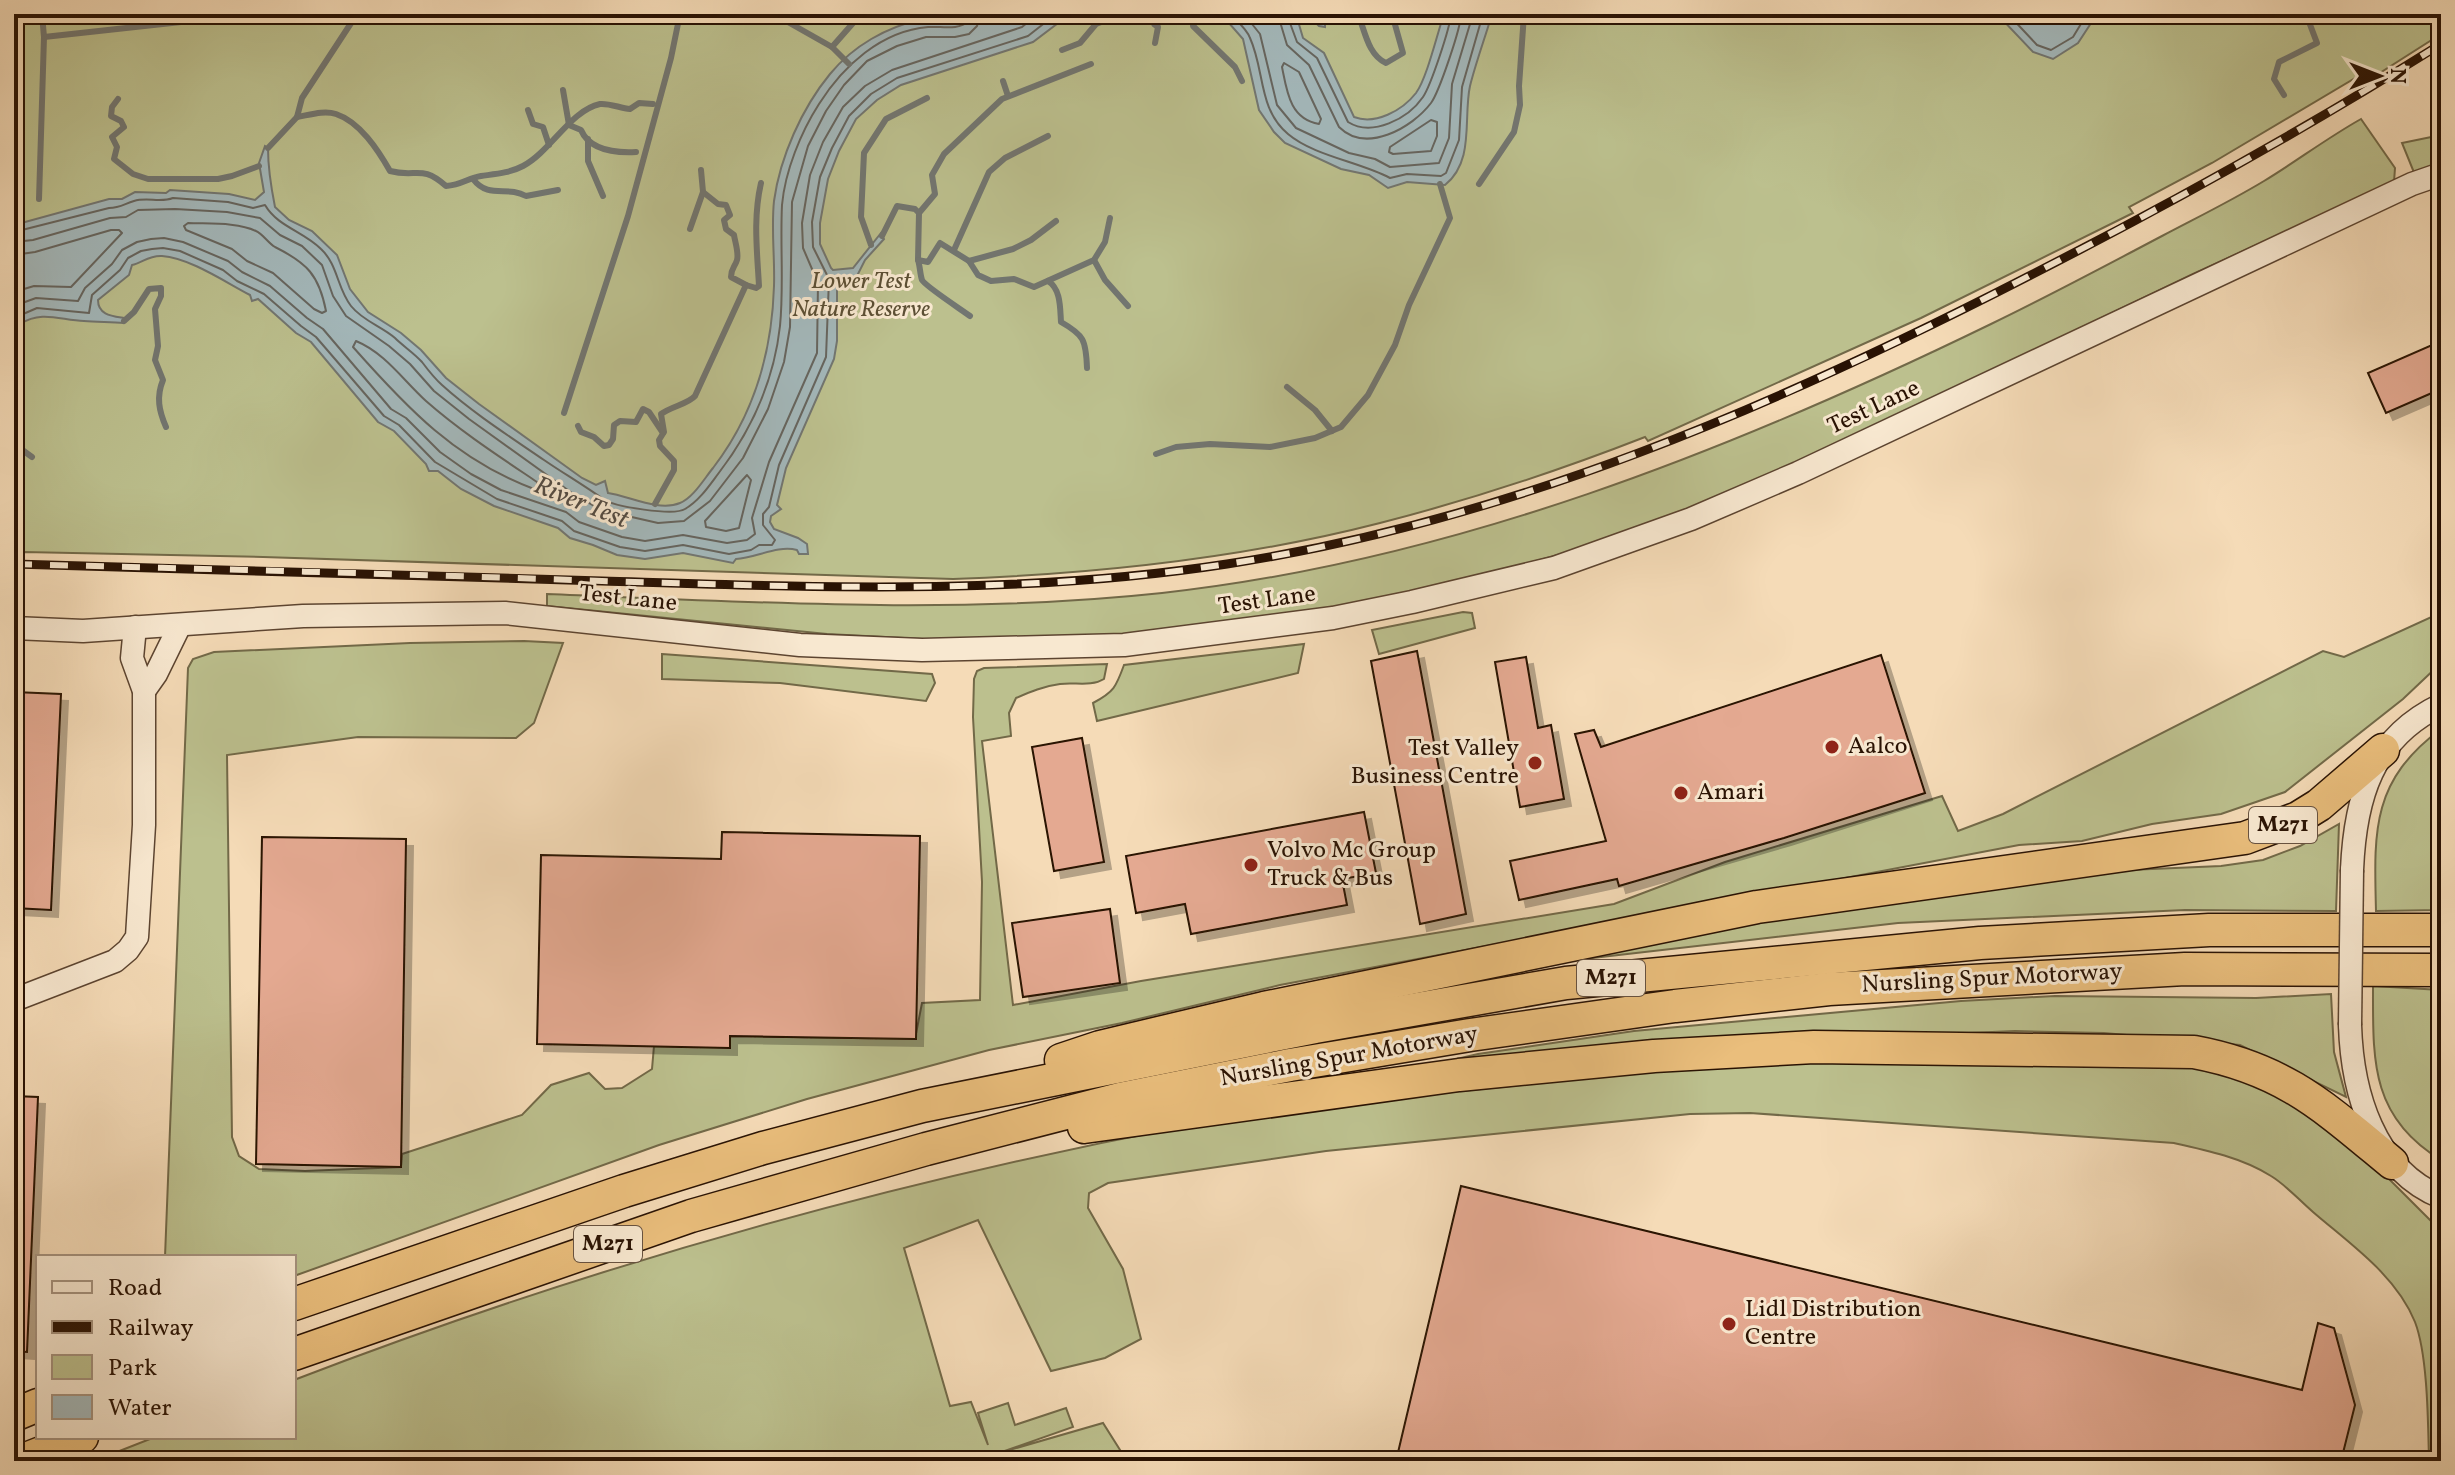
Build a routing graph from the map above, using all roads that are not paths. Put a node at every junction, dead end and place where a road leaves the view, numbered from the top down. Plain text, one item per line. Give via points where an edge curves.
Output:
1 (2441, 174) edge
2 (180, 625) junction
3 (135, 627) junction
4 (14, 628) edge
5 (144, 691) junction
6 (2441, 695) edge
7 (2433, 709) edge
8 (2383, 750) junction
9 (2441, 930) edge
10 (2441, 970) edge
11 (14, 1000) edge
12 (922, 1106) junction
13 (926, 1149) junction
14 (2392, 1163) junction
15 (2431, 1193) edge
16 (2441, 1209) edge
17 (296, 1303) edge
18 (296, 1353) edge
19 (36, 1406) edge
20 (14, 1415) edge
21 (77, 1439) edge
22 (21, 1461) edge

1 - 2 street, Test Lane via 1691,519 1554,568 1359,613 1124,645 922,650 800,645 505,613 303,616
2 - 3 street, Test Lane
2 - 5 street
3 - 4 street, Test Lane
3 - 5 street via 132,658
5 - 11 street via 137,937 115,961
6 - 7 street
7 - 8 street via 2401,730
8 - 12 highway, M271 via 2308,812 2245,838 1757,907 1451,968 1100,1047
8 - 14 street, bridge via 2356,822 2350,1025 2356,1085
9 - 12 highway, Nursling Spur Motorway / M271 via 2209,930 1995,942 1566,983
10 - 13 highway, Nursling Spur Motorway / M271 via 2185,969 2007,977 1675,1006 1290,1065 1120,1099
12 - 17 highway, Nursling Spur Motorway / M271 via 624,1191
13 - 14 highway, M271 via 1459,1075 1814,1047 2194,1052 2233,1059 2313,1098
13 - 18 highway, Nursling Spur Motorway / M271 via 691,1216
14 - 15 street
15 - 16 street
19 - 20 highway
21 - 22 highway

